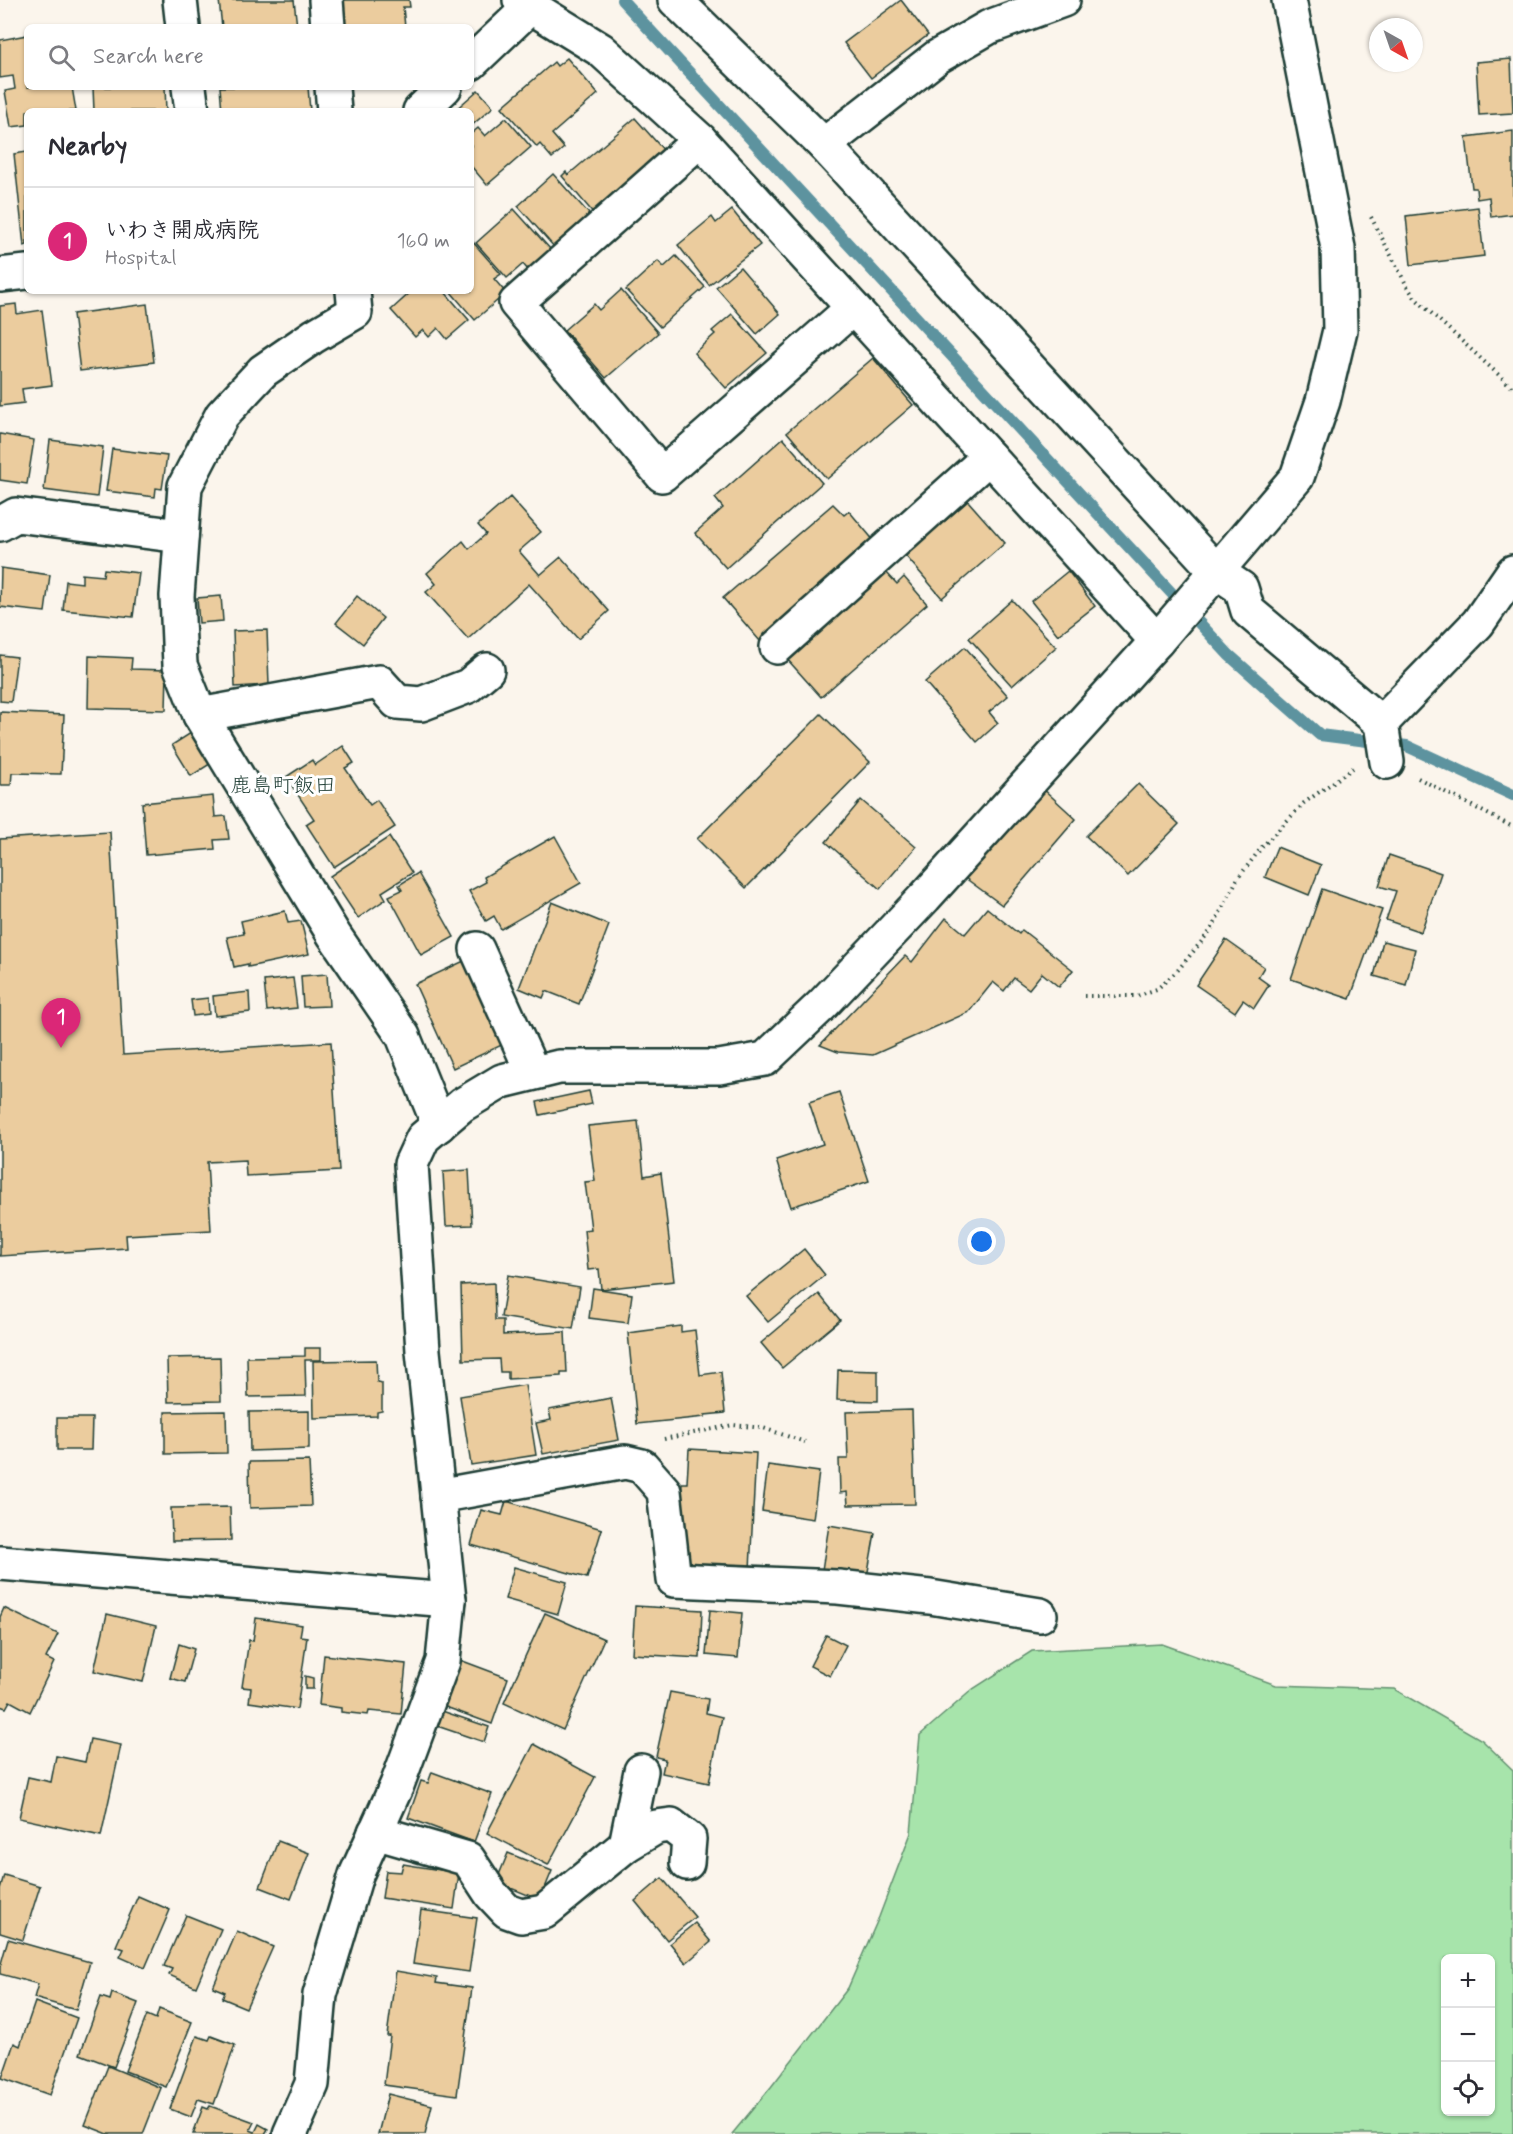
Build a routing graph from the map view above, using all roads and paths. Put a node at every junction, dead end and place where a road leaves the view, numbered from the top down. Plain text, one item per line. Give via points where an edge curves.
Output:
1 (180, 0) edge
2 (326, 0) edge
3 (675, 0) edge
4 (1063, 0) edge
5 (1289, 0) edge
6 (525, 3) edge
7 (183, 24) edge
8 (328, 24) edge
9 (474, 60) edge
10 (189, 90) edge
11 (332, 90) edge
12 (442, 90) edge
13 (192, 108) edge
14 (334, 108) edge
15 (423, 108) edge
16 (700, 140) junction
17 (824, 145) junction
18 (1326, 188) junction
19 (24, 272) edge
20 (0, 275) edge
21 (353, 294) edge
22 (853, 308) junction
23 (1513, 388) edge
24 (989, 457) junction
25 (0, 524) edge
26 (181, 536) junction
27 (1217, 572) junction
28 (1513, 572) edge
29 (1157, 642) junction
30 (777, 647) dead end
31 (487, 670) dead end
32 (200, 714) junction
33 (1381, 723) junction
34 (1388, 762) junction
35 (1513, 826) edge
36 (477, 949) dead end
37 (1084, 996) dead end
38 (533, 1073) junction
39 (439, 1125) junction
40 (805, 1442) dead end
41 (625, 1462) junction
42 (438, 1496) junction
43 (0, 1563) edge
44 (449, 1600) junction
45 (1040, 1615) dead end
46 (641, 1771) dead end
47 (375, 1832) junction
48 (626, 1845) junction
49 (687, 1863) dead end
50 (290, 2134) edge

1 - 7 street
2 - 8 street
3 - 17 street
4 - 17 street via 989,27 937,57
5 - 18 street
6 - 9 street
6 - 16 street via 601,50
10 - 13 street
11 - 14 street
12 - 15 street
16 - 22 street
16 - 22 street via 516,303 662,475
17 - 27 street
18 - 23 path via 1358,201 1375,223 1416,299
18 - 27 street via 1338,248 1340,330 1323,401 1297,477
19 - 20 street
21 - 26 street via 355,312 263,371 222,415 185,486
22 - 24 street
24 - 29 street
24 - 30 street
25 - 26 street via 16,515
26 - 32 street via 177,596 180,665
27 - 29 street
27 - 33 street via 1241,588 1248,611
28 - 33 street via 1478,623
29 - 38 street via 925,897 765,1059 719,1067 559,1067
31 - 32 street via 468,686 422,704 397,702 379,682
32 - 39 street via 334,935 403,1036
33 - 34 street
34 - 35 path
34 - 37 path via 1363,761 1304,803 1238,878 1211,930 1157,989 1137,996
36 - 38 street
38 - 39 street via 502,1081 462,1105
39 - 42 street via 423,1138 411,1164 423,1351
40 - 41 path via 763,1428 733,1425 667,1438
41 - 42 street
41 - 45 street via 642,1466 664,1491 674,1580 838,1587
42 - 44 street
43 - 44 street
44 - 47 street via 443,1661 397,1785
46 - 48 street
47 - 48 street via 468,1860 507,1911 521,1916 544,1912
47 - 50 street via 356,1875 320,1995 312,2085
48 - 49 street via 656,1827 671,1824 688,1839

